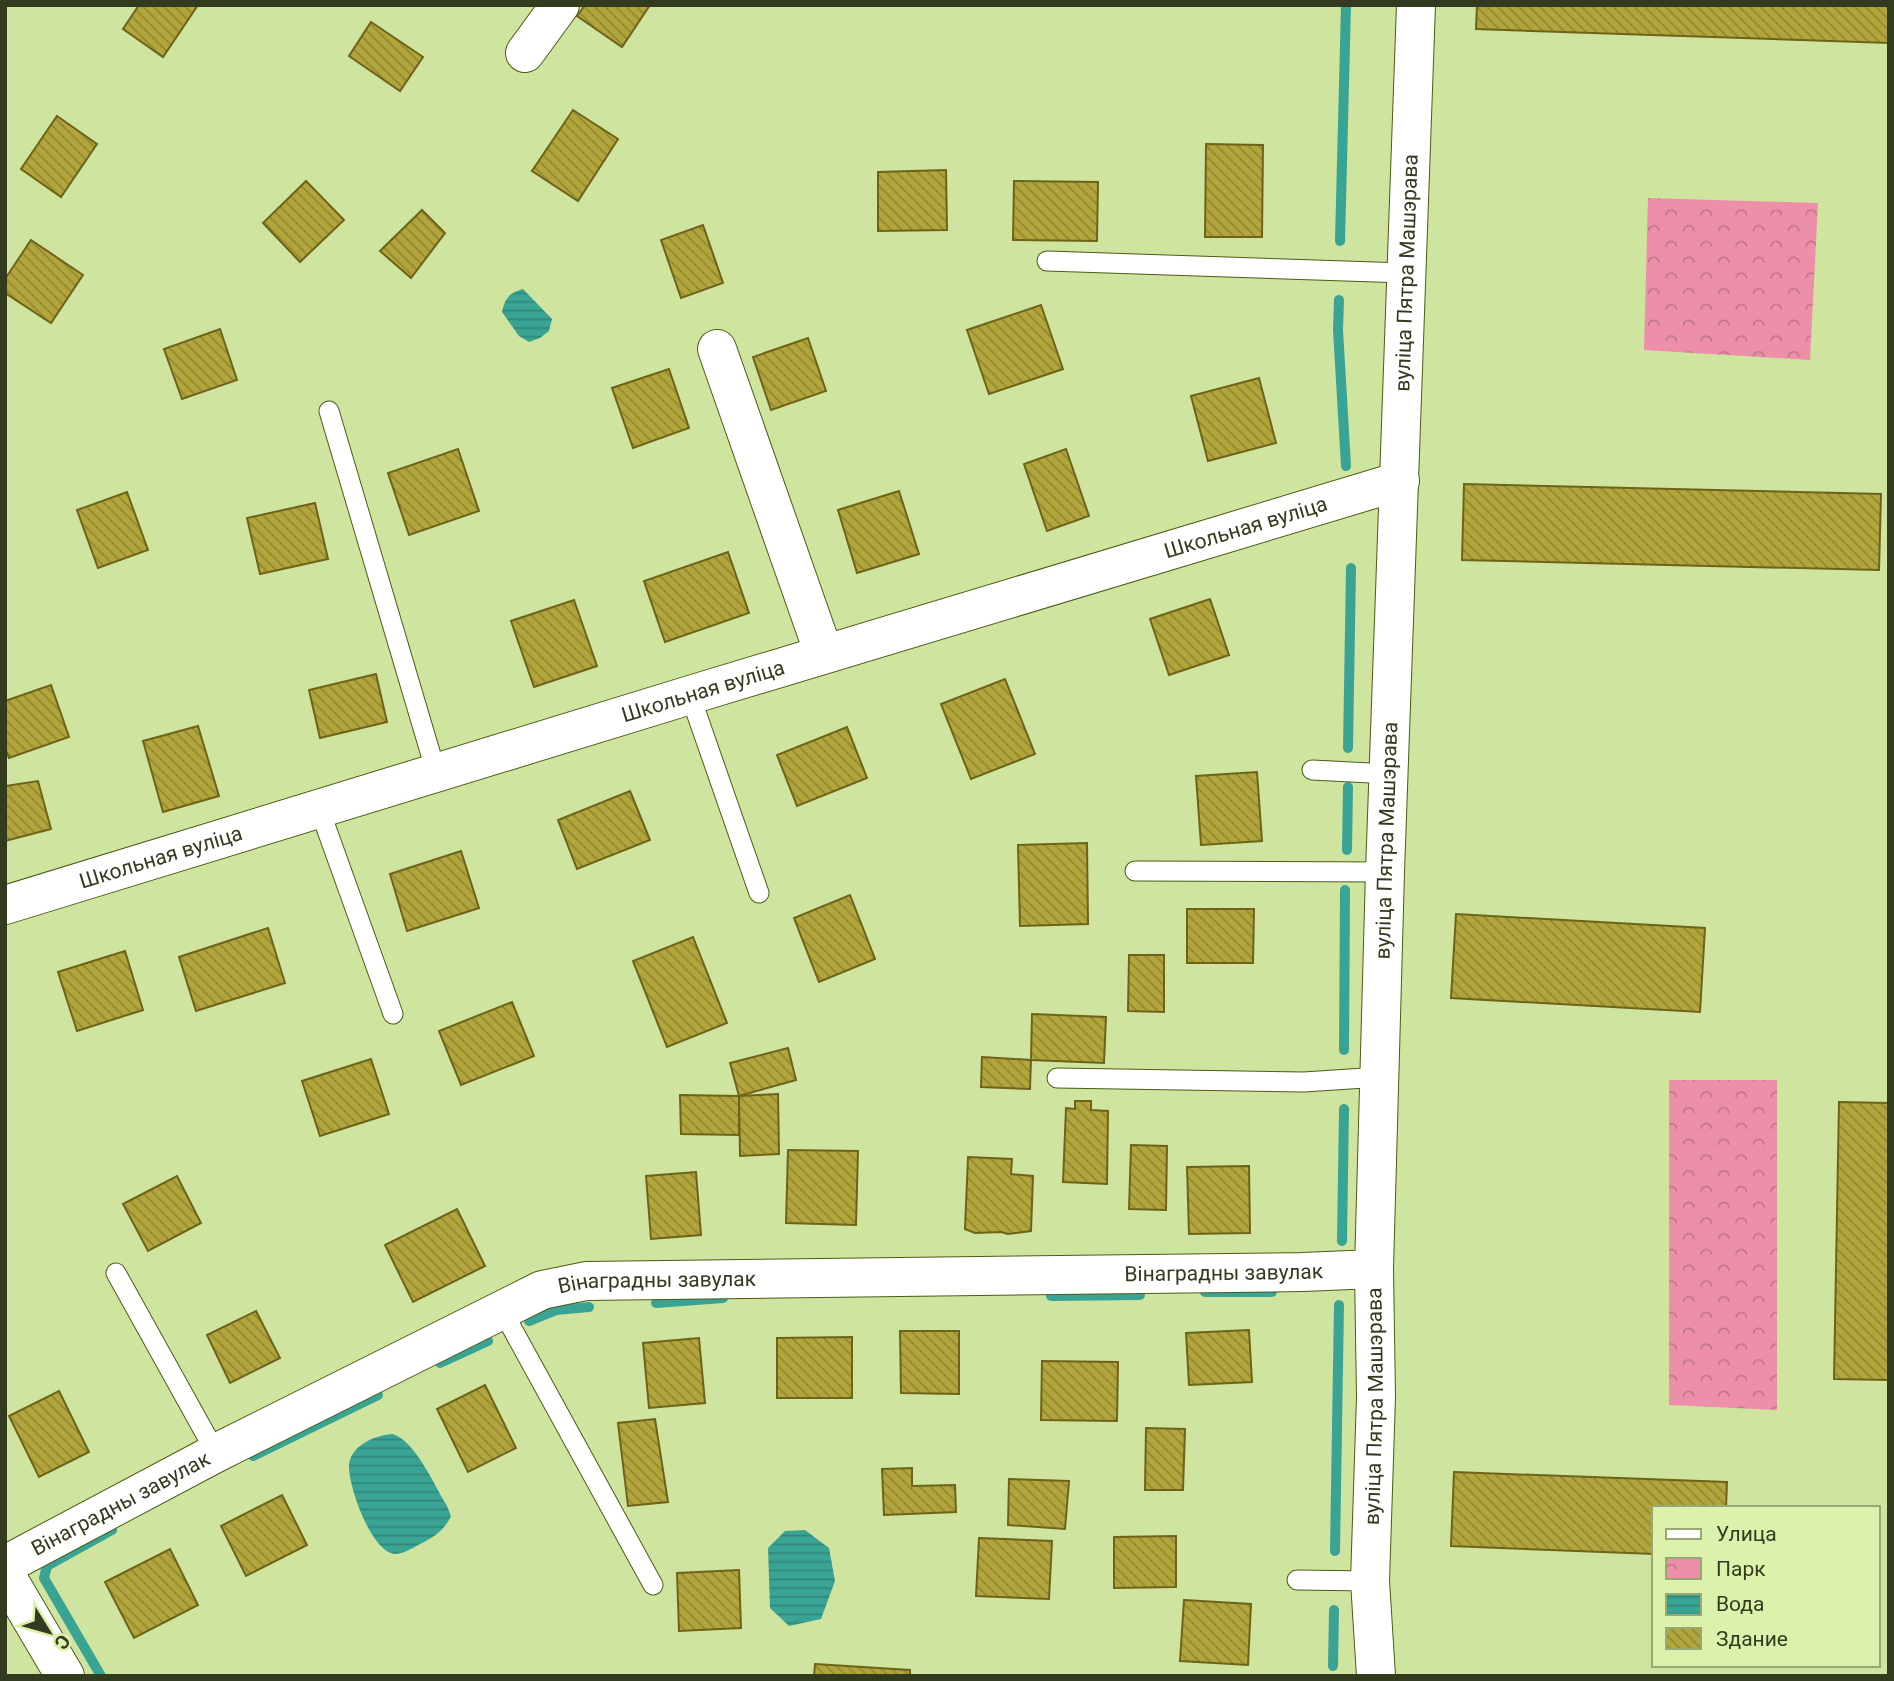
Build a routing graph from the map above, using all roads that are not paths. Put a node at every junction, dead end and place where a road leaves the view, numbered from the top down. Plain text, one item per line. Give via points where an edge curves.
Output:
1 (560, 5) edge
2 (1416, 5) edge
3 (525, 53) dead end
4 (1047, 261) dead end
5 (1405, 273) junction
6 (717, 349) dead end
7 (329, 411) dead end
8 (1400, 481) junction
9 (824, 654) junction
10 (690, 695) junction
11 (1312, 770) dead end
12 (436, 772) junction
13 (1390, 774) junction
14 (319, 808) junction
15 (1135, 871) dead end
16 (1385, 872) junction
17 (758, 893) dead end
18 (5, 905) edge
19 (393, 1014) dead end
20 (1380, 1077) junction
21 (1057, 1078) dead end
22 (1374, 1269) junction
23 (116, 1273) dead end
24 (502, 1310) junction
25 (216, 1453) junction
26 (5, 1565) edge
27 (5, 1574) edge
28 (1297, 1580) dead end
29 (1370, 1581) junction
30 (653, 1585) dead end
31 (65, 1676) edge
32 (1376, 1676) edge

1 - 3 street
2 - 5 street, вуліца Пятра Машэрава
4 - 5 lane
5 - 8 street, вуліца Пятра Машэрава
6 - 9 street
7 - 12 lane
8 - 9 street, Школьная вуліца
8 - 13 street, вуліца Пятра Машэрава
9 - 10 street, Школьная вуліца
10 - 12 street, Школьная вуліца
10 - 17 lane
11 - 13 lane
12 - 14 street, Школьная вуліца
13 - 16 street, вуліца Пятра Машэрава
14 - 18 street, Школьная вуліца
14 - 19 lane
15 - 16 lane
16 - 20 street, вуліца Пятра Машэрава
20 - 21 lane via 1304,1082
20 - 22 street, вуліца Пятра Машэрава
22 - 24 street, Вінаградны завулак via 586,1281 542,1290
22 - 29 street, вуліца Пятра Машэрава via 1376,1397
23 - 25 lane
24 - 25 street, Вінаградны завулак
24 - 30 lane
25 - 26 street, Вінаградны завулак
27 - 31 street
28 - 29 lane
29 - 32 street, вуліца Пятра Машэрава

